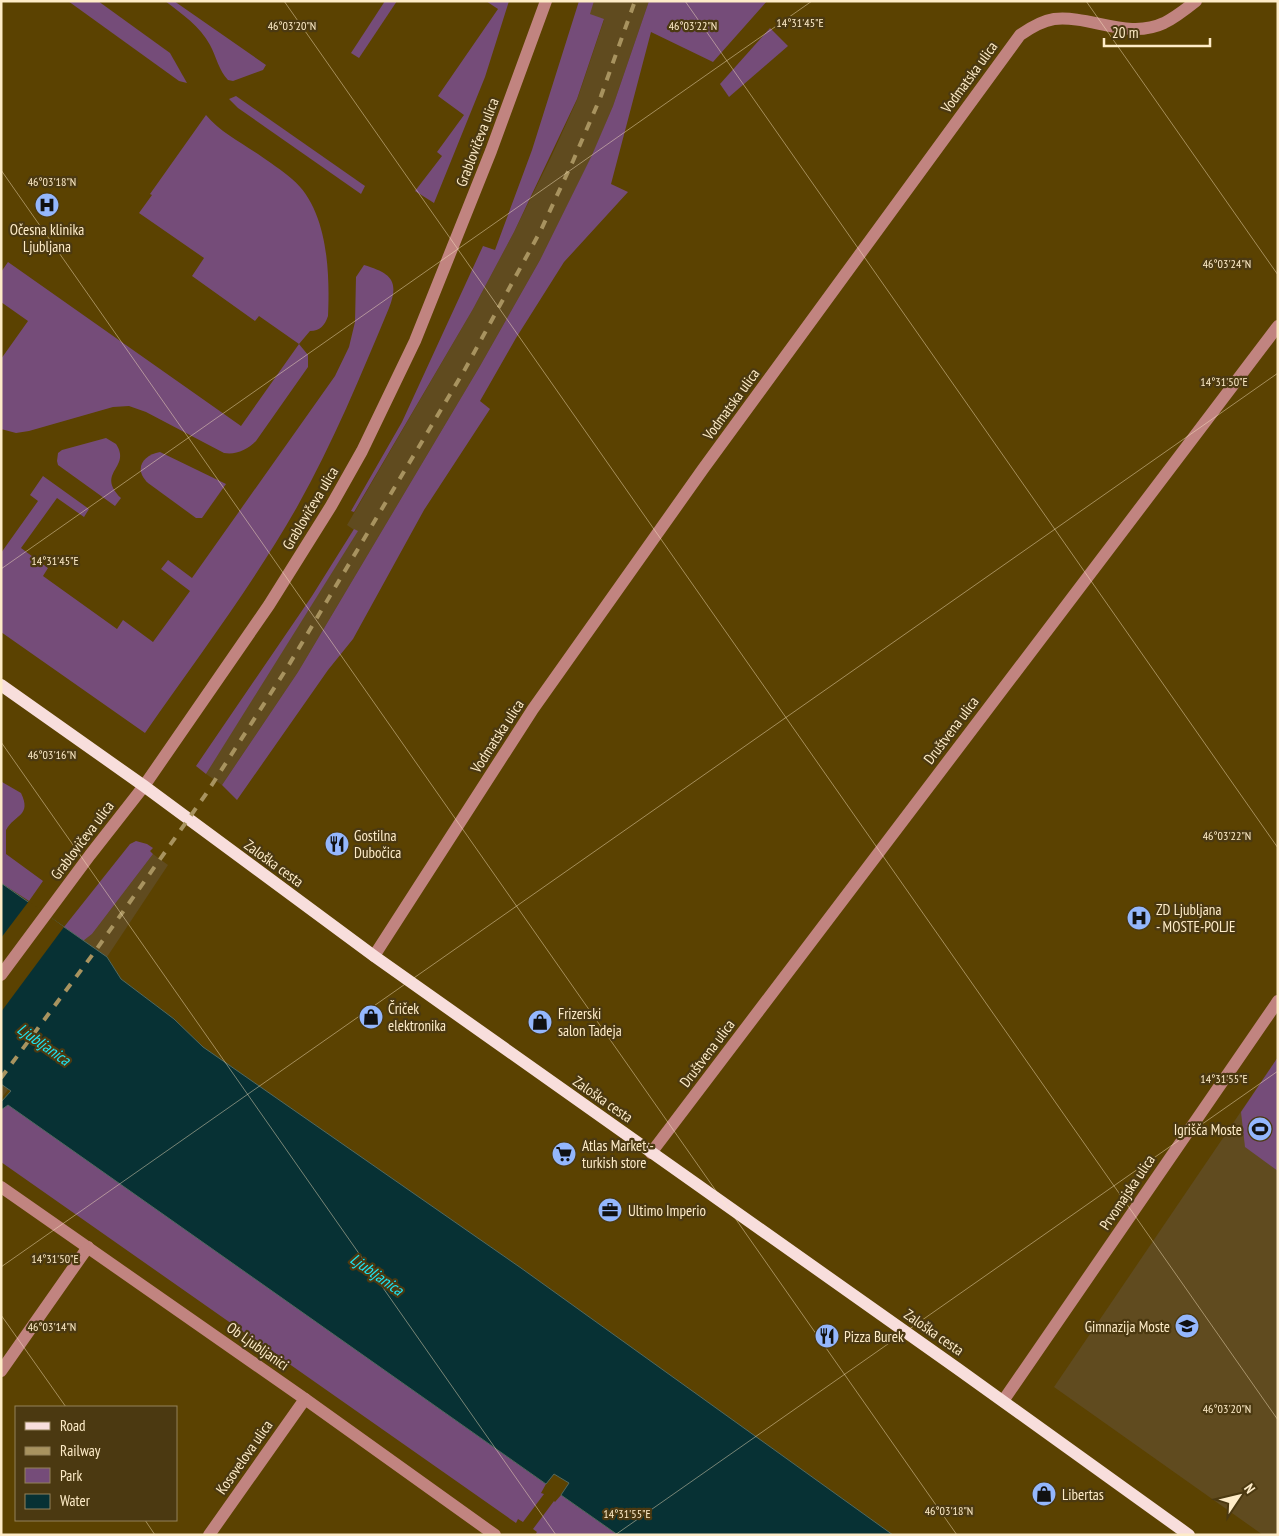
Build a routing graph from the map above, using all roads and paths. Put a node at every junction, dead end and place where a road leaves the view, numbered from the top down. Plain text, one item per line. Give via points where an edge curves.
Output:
1 (546, 1) edge
2 (1196, 1) edge
3 (1278, 326) edge
4 (1, 685) edge
5 (144, 786) junction
6 (374, 956) junction
7 (1, 975) edge
8 (1278, 1001) edge
9 (651, 1153) junction
10 (1, 1186) edge
11 (88, 1247) junction
12 (1, 1371) edge
13 (305, 1399) junction
14 (1003, 1401) junction
15 (209, 1535) edge
16 (495, 1535) edge
17 (1189, 1535) edge

1 - 5 street, Grablovičeva ulica via 492,151 415,341 362,451 269,605
2 - 6 street, Vodmatska ulica via 1163,24 1144,28 1118,28 1054,19 1034,25 1020,35 533,709
3 - 9 street, Društvena ulica
4 - 5 main road, Zaloška cesta
5 - 6 main road, Zaloška cesta
5 - 7 street, Grablovičeva ulica
6 - 9 main road, Zaloška cesta
8 - 14 street, Prvomajska ulica
9 - 14 main road, Zaloška cesta
10 - 11 street, Ob Ljubljanici
11 - 12 street
11 - 13 street, Ob Ljubljanici
13 - 15 street, Kosovelova ulica
13 - 16 street, Ob Ljubljanici
14 - 17 main road, Zaloška cesta

